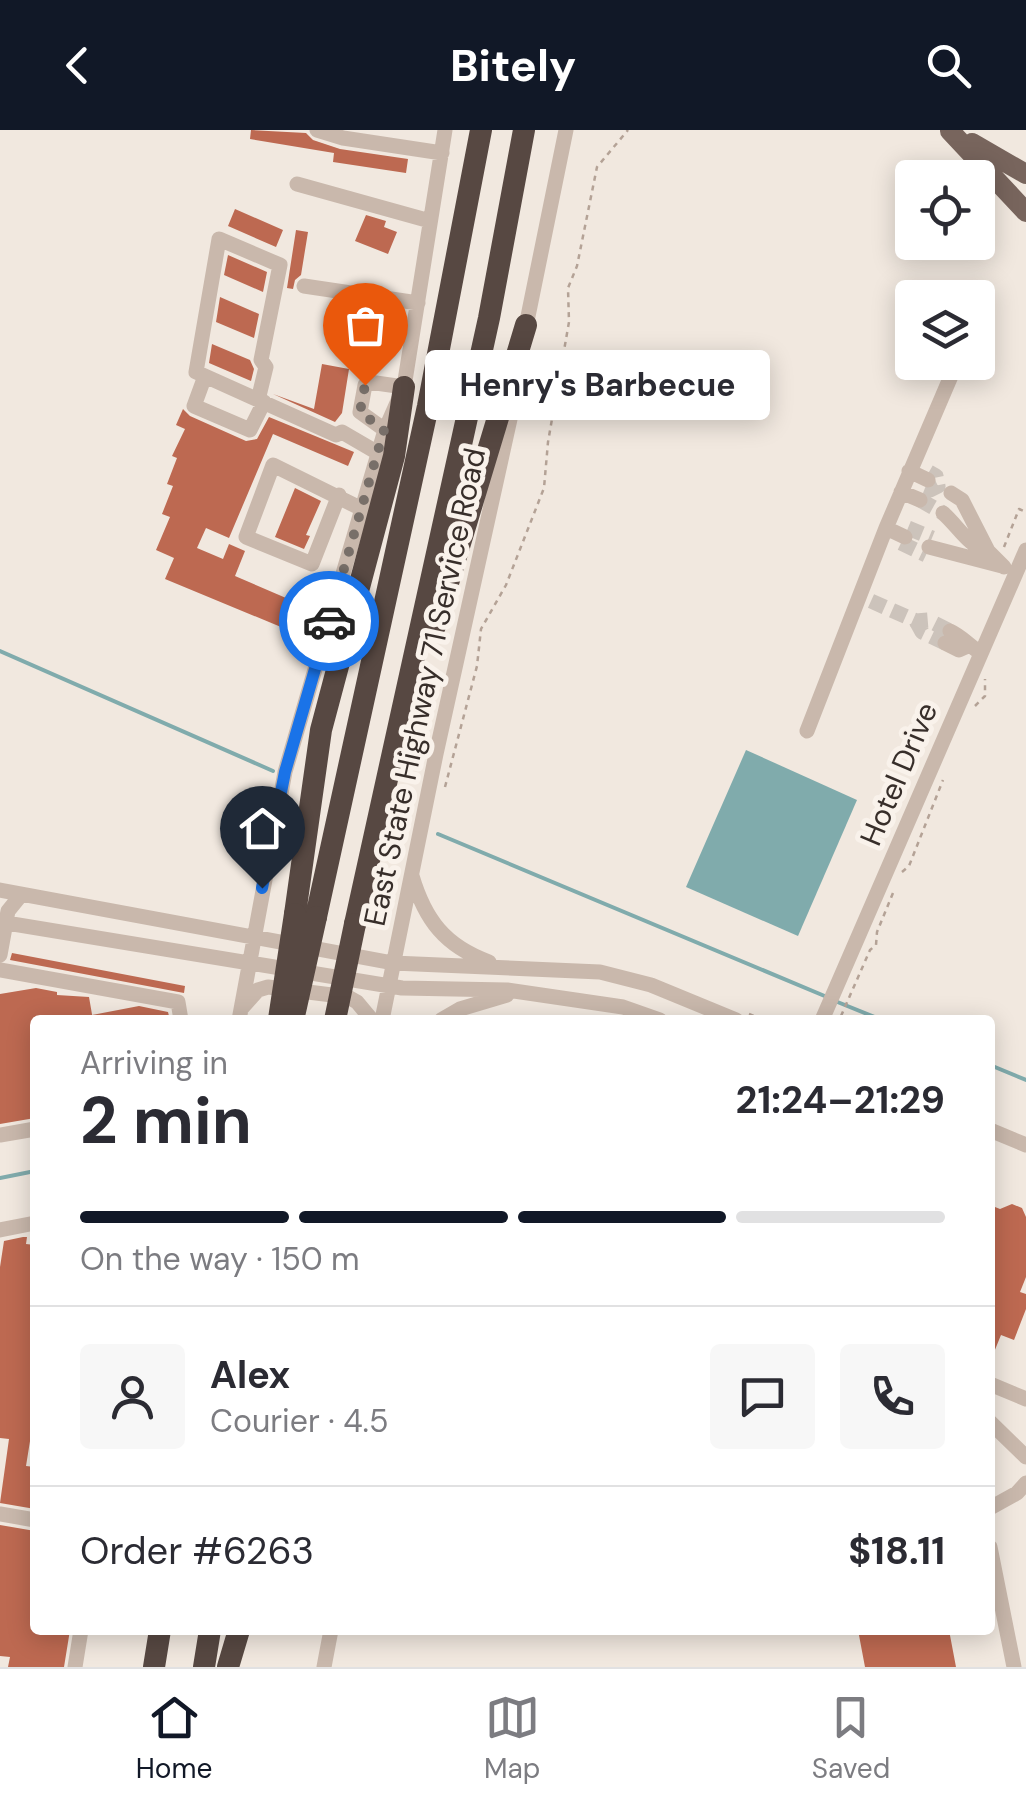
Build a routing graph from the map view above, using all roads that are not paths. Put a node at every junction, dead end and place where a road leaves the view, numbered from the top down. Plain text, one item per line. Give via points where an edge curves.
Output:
1 (317, 130) edge
2 (445, 130) edge
3 (480, 130) edge
4 (492, 130) edge
5 (512, 130) edge
6 (524, 130) edge
7 (566, 130) edge
8 (949, 131) edge
9 (442, 153) junction
10 (1026, 174) edge
11 (297, 184) dead end
12 (1026, 212) edge
13 (430, 221) junction
14 (465, 221) junction
15 (304, 286) dead end
16 (418, 303) junction
17 (526, 324) junction
18 (204, 376) junction
19 (949, 380) edge
20 (404, 387) junction
21 (261, 401) junction
22 (384, 430) junction
23 (378, 453) junction
24 (905, 481) junction
25 (451, 492) junction
26 (951, 494) tunnel mouth
27 (340, 495) junction
28 (362, 509) junction
29 (1026, 550) edge
30 (1002, 561) junction
31 (948, 637) tunnel mouth
32 (975, 649) junction
33 (411, 674) junction
34 (807, 731) dead end
35 (411, 873) junction
36 (0, 890) edge
37 (21, 895) junction
38 (306, 916) junction
39 (3, 922) edge
40 (253, 938) junction
41 (0, 955) edge
42 (393, 963) junction
43 (248, 965) junction
44 (502, 967) junction
45 (0, 970) edge
46 (389, 986) junction
47 (519, 992) junction
48 (672, 994) junction
49 (831, 1012) edge
50 (707, 1014) edge
51 (181, 1015) edge
52 (240, 1015) edge
53 (285, 1015) edge
54 (336, 1015) edge
55 (368, 1015) edge
56 (383, 1015) edge
57 (451, 1015) edge
58 (644, 1015) edge
59 (662, 1015) edge
60 (30, 1130) edge
61 (995, 1132) edge
62 (0, 1135) edge
63 (1026, 1145) edge
64 (30, 1224) edge
65 (0, 1230) edge
66 (995, 1386) edge
67 (1026, 1399) edge
68 (995, 1427) edge
69 (1026, 1458) edge
70 (1026, 1484) edge
71 (995, 1505) edge
72 (0, 1514) edge
73 (30, 1519) edge
74 (995, 1572) edge
75 (80, 1635) edge
76 (145, 1635) edge
77 (159, 1635) edge
78 (209, 1635) edge
79 (238, 1635) edge
80 (330, 1635) edge
81 (74, 1667) edge
82 (146, 1667) edge
83 (154, 1667) edge
84 (204, 1667) edge
85 (228, 1667) edge
86 (324, 1667) edge
87 (1014, 1667) edge

1 - 9 street
2 - 9 street
3 - 14 highway
4 - 14 highway via 481,196
5 - 25 highway via 458,412
6 - 25 highway
7 - 17 street, East State Highway 71 Service Road
8 - 10 main road
8 - 12 main road
9 - 13 street
11 - 13 street
13 - 16 street
14 - 38 highway
15 - 16 street
16 - 20 street
17 - 33 highway via 435,625
17 - 35 street, East State Highway 71 Service Road via 503,462
18 - 21 street
18 - 21 street via 194,406 250,430
18 - 21 street via 196,372 219,239 280,265 261,360
19 - 24 street
20 - 22 street
20 - 22 street via 366,382 360,410
20 - 38 highway via 394,456 321,730
21 - 23 street
22 - 23 street
23 - 28 street
24 - 24 street via 924,490
24 - 34 street via 898,533
25 - 33 highway
26 - 30 street via 962,500
27 - 27 street via 273,465 246,538 312,564
27 - 28 street
28 - 40 street via 285,772
29 - 30 street, Hotel Drive
30 - 30 street via 969,542 948,517 935,549
30 - 32 street, Hotel Drive
31 - 32 street via 964,637
32 - 49 street, Hotel Drive
33 - 54 highway, bridge
35 - 42 street, East State Highway 71 Service Road
35 - 44 street via 440,934
36 - 37 street
37 - 39 street
37 - 40 street
38 - 53 highway, bridge
39 - 41 street
39 - 43 street
40 - 42 street
40 - 43 street
42 - 44 street
42 - 46 street, East State Highway 71 Service Road
43 - 46 street
43 - 52 street
44 - 48 street via 600,972
45 - 51 street via 178,1002
46 - 47 street
46 - 56 street, East State Highway 71 Service Road
47 - 57 street
47 - 58 street
48 - 50 street
48 - 59 street
52 - 55 street via 258,990 278,986 348,997
60 - 62 street
61 - 63 street
64 - 65 street
66 - 67 street
68 - 69 street
70 - 71 street
72 - 73 street
74 - 87 street
75 - 81 street
76 - 82 highway
77 - 83 highway
78 - 84 highway
79 - 85 highway
80 - 86 street

